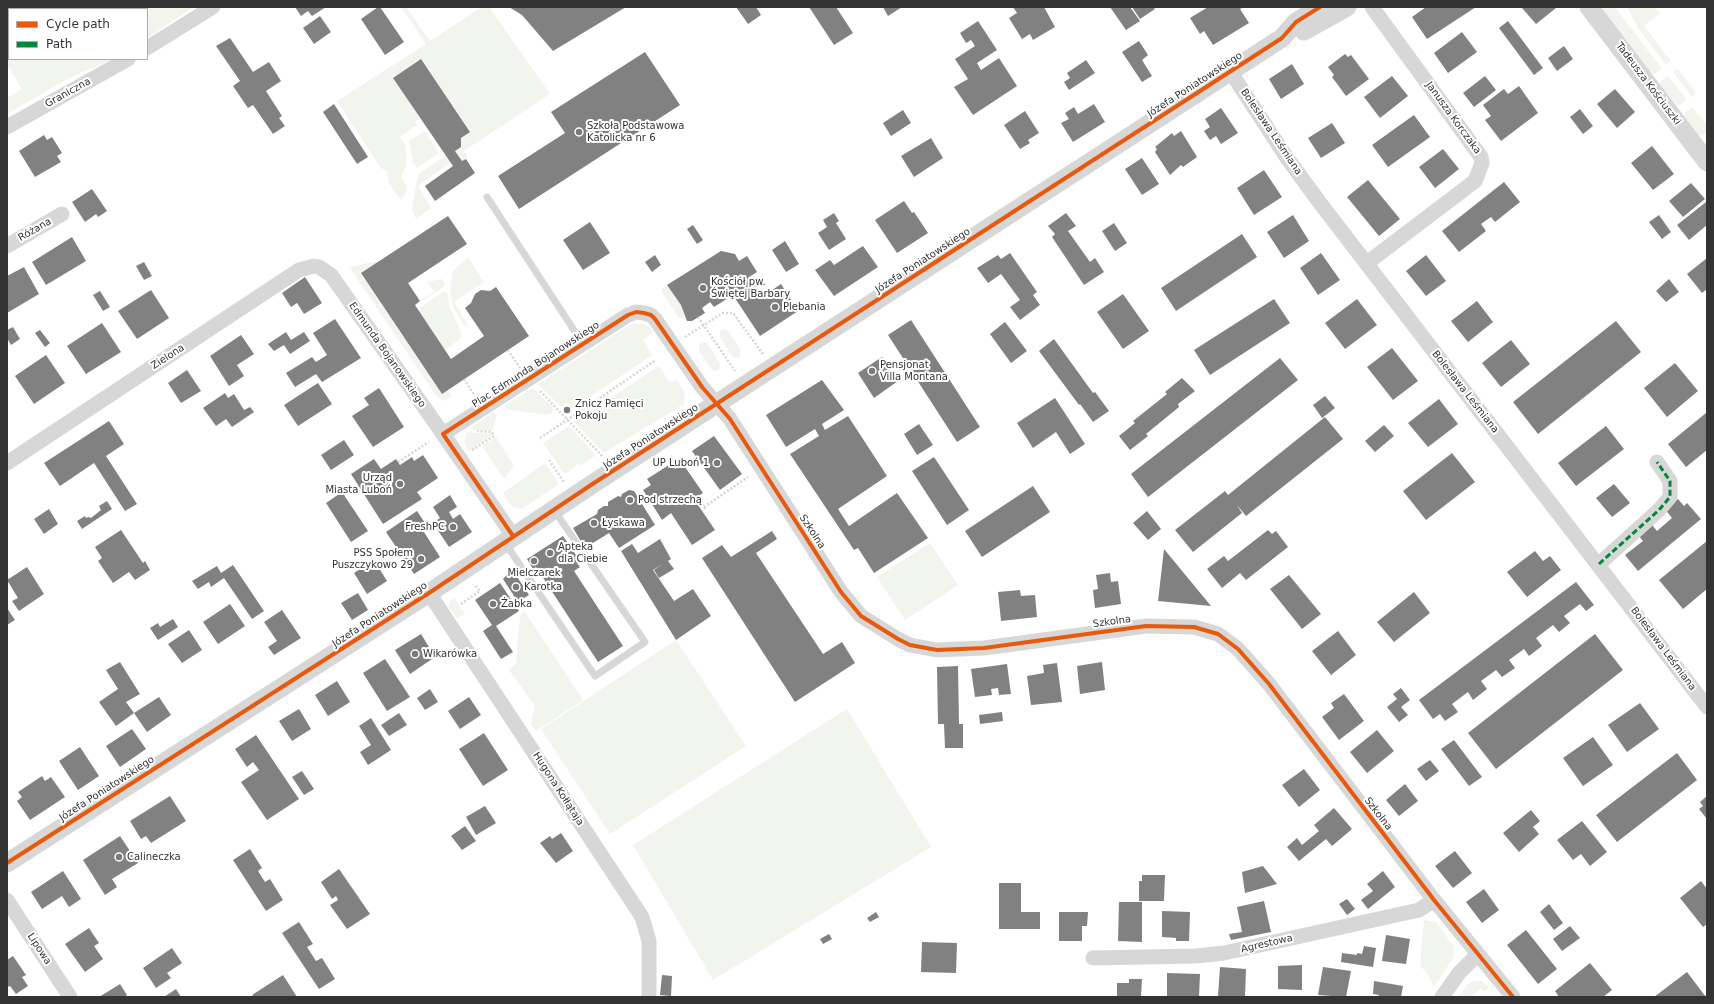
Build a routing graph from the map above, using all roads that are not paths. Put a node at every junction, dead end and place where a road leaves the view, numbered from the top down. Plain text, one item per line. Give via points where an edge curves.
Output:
1 (213, 7) edge
2 (1320, 7) edge
3 (1347, 7) edge
4 (1372, 7) edge
5 (1589, 7) edge
6 (1282, 38) junction
7 (148, 47) edge
8 (126, 60) edge
9 (1230, 71) junction
10 (7, 127) edge
11 (1707, 162) edge
12 (487, 197) dead end
13 (62, 214) dead end
14 (7, 246) edge
15 (1367, 263) junction
16 (331, 275) joint
17 (583, 344) junction
18 (717, 404) junction
19 (436, 438) junction
20 (1657, 462) dead end
21 (7, 463) edge
22 (554, 509) junction
23 (509, 539) junction
24 (1599, 564) junction
25 (429, 593) junction
26 (1707, 707) edge
27 (7, 863) edge
28 (7, 900) edge
29 (1434, 900) junction
30 (1478, 954) junction
31 (1094, 958) dead end
32 (70, 997) edge
33 (649, 997) edge
34 (1442, 997) edge
35 (1513, 997) edge

1 - 7 street
2 - 6 street, Józefa Poniatowskiego via 1296,22
3 - 6 street, Józefa Poniatowskiego via 1302,32
4 - 15 street, Janusza Korczaka via 1481,157 1482,163 1475,181
5 - 11 street, Tadeusza Kościuszki
6 - 9 street, Józefa Poniatowskiego
8 - 10 street, Graniczna
9 - 15 street, Bolesława Leśmiana via 1299,174
9 - 18 street, Józefa Poniatowskiego
12 - 17 lane
13 - 14 street, Różana
15 - 24 street, Bolesława Leśmiana
16 - 19 street, Edmunda Bojanowskiego
16 - 21 street, Zielona via 314,266 299,270
17 - 18 street, Plac Edmunda Bojanowskiego via 628,315 644,312 651,315
17 - 19 street, Plac Edmunda Bojanowskiego
18 - 22 street, Józefa Poniatowskiego
18 - 29 street, Szkolna via 730,419 846,599 874,626 907,644 936,650 967,650 1129,628 1162,626 1207,630 1229,640 1269,684
19 - 23 street
20 - 24 street via 1670,481 1670,497
22 - 23 street, Józefa Poniatowskiego
22 - 23 lane via 645,642 595,676
23 - 25 street, Józefa Poniatowskiego
24 - 26 street, Bolesława Leśmiana
25 - 27 street, Józefa Poniatowskiego
25 - 33 street, Hugona Kołłątaja via 642,917 649,941
28 - 32 street, Lipowa
29 - 30 street, Szkolna
29 - 31 street, Agrestowa via 1419,910 1224,953
30 - 34 street
30 - 35 street, Szkolna

